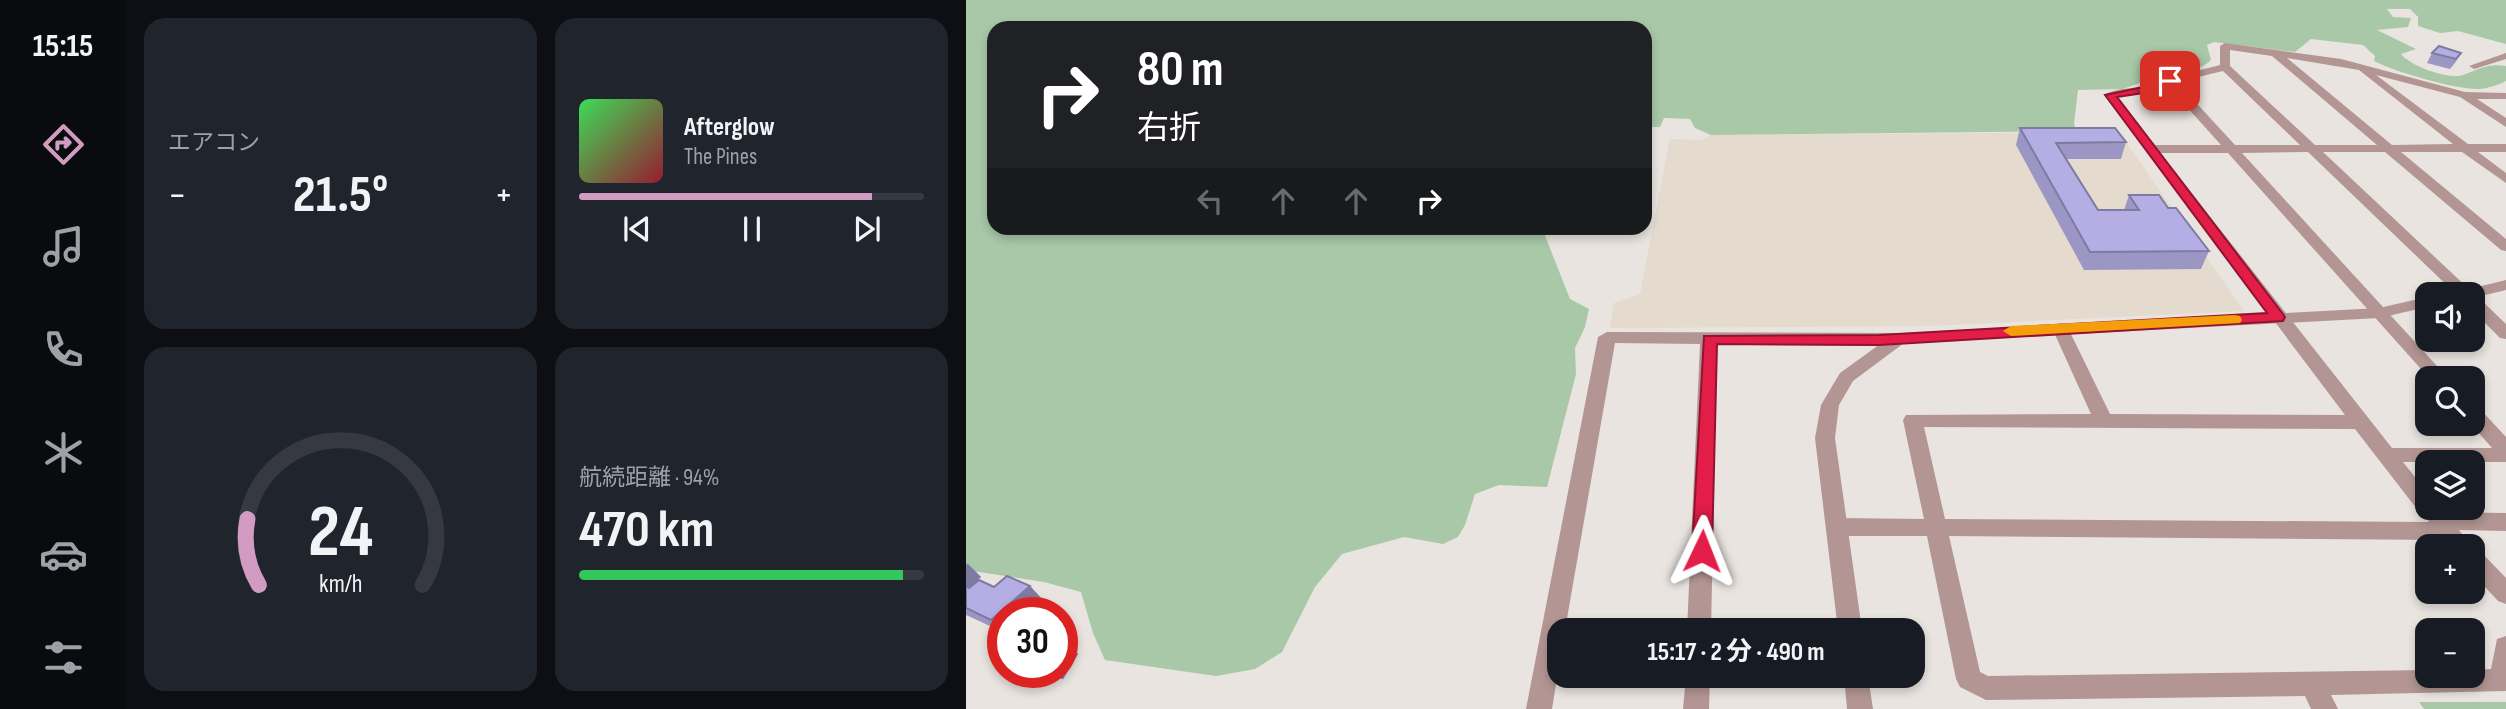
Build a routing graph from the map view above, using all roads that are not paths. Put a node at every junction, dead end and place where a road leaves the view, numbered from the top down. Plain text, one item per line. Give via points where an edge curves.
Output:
1 (2274, 52) junction
2 (2506, 56) edge
3 (2351, 61) junction
4 (2474, 66) dead end
5 (2225, 67) junction
6 (2170, 81) junction
7 (2465, 95) junction
8 (2506, 96) edge
9 (2506, 123) edge
10 (2310, 148) junction
11 (2387, 148) junction
12 (2465, 148) junction
13 (2506, 148) edge
14 (2150, 149) junction
15 (2229, 149) junction
16 (2506, 179) edge
17 (2506, 247) edge
18 (2453, 282) edge
19 (2506, 285) edge
20 (2485, 290) edge
21 (2415, 305) edge
22 (2379, 313) junction
23 (2485, 314) edge
24 (2278, 317) junction
25 (2060, 328) junction
26 (2506, 334) edge
27 (1900, 338) junction
28 (1709, 339) junction
29 (2428, 366) edge
30 (2103, 420) junction
31 (2362, 422) junction
32 (2485, 428) edge
33 (2506, 453) edge
34 (2386, 454) junction
35 (2440, 523) edge
36 (2506, 523) edge
37 (1937, 526) junction
38 (1838, 527) junction
39 (2485, 572) edge
40 (2506, 594) edge
41 (1699, 618) edge
42 (1849, 618) edge
43 (2506, 647) edge
44 (2311, 682) junction
45 (1697, 688) edge
46 (1857, 688) edge
47 (1538, 709) edge
48 (1696, 709) edge
49 (1860, 709) edge
50 (2325, 709) edge

1 - 3 street
1 - 5 street via 2225,46
1 - 11 street
2 - 4 street
3 - 7 street
3 - 12 street
5 - 6 street
5 - 10 street
6 - 14 street via 2110,95
6 - 15 street
7 - 8 street
7 - 9 street
10 - 11 street
10 - 15 street
10 - 18 street
11 - 12 street
11 - 17 street
12 - 13 street
12 - 16 street
14 - 15 street
14 - 24 street
15 - 22 street
19 - 20 street
21 - 22 street
22 - 24 street
22 - 29 street
23 - 26 street
24 - 25 street
24 - 31 street
25 - 27 street
25 - 30 street
27 - 28 street
27 - 38 street via 1846,377 1830,405 1825,438
28 - 41 street
28 - 47 street via 1607,337
30 - 31 street
30 - 37 street via 1913,420
31 - 34 street
32 - 33 street
33 - 34 street
34 - 35 street
35 - 36 street
35 - 37 street
37 - 38 street
37 - 44 street via 1969,678 1986,688
38 - 42 street
39 - 40 street
43 - 44 street via 2502,681
44 - 50 street
45 - 48 street
46 - 49 street

